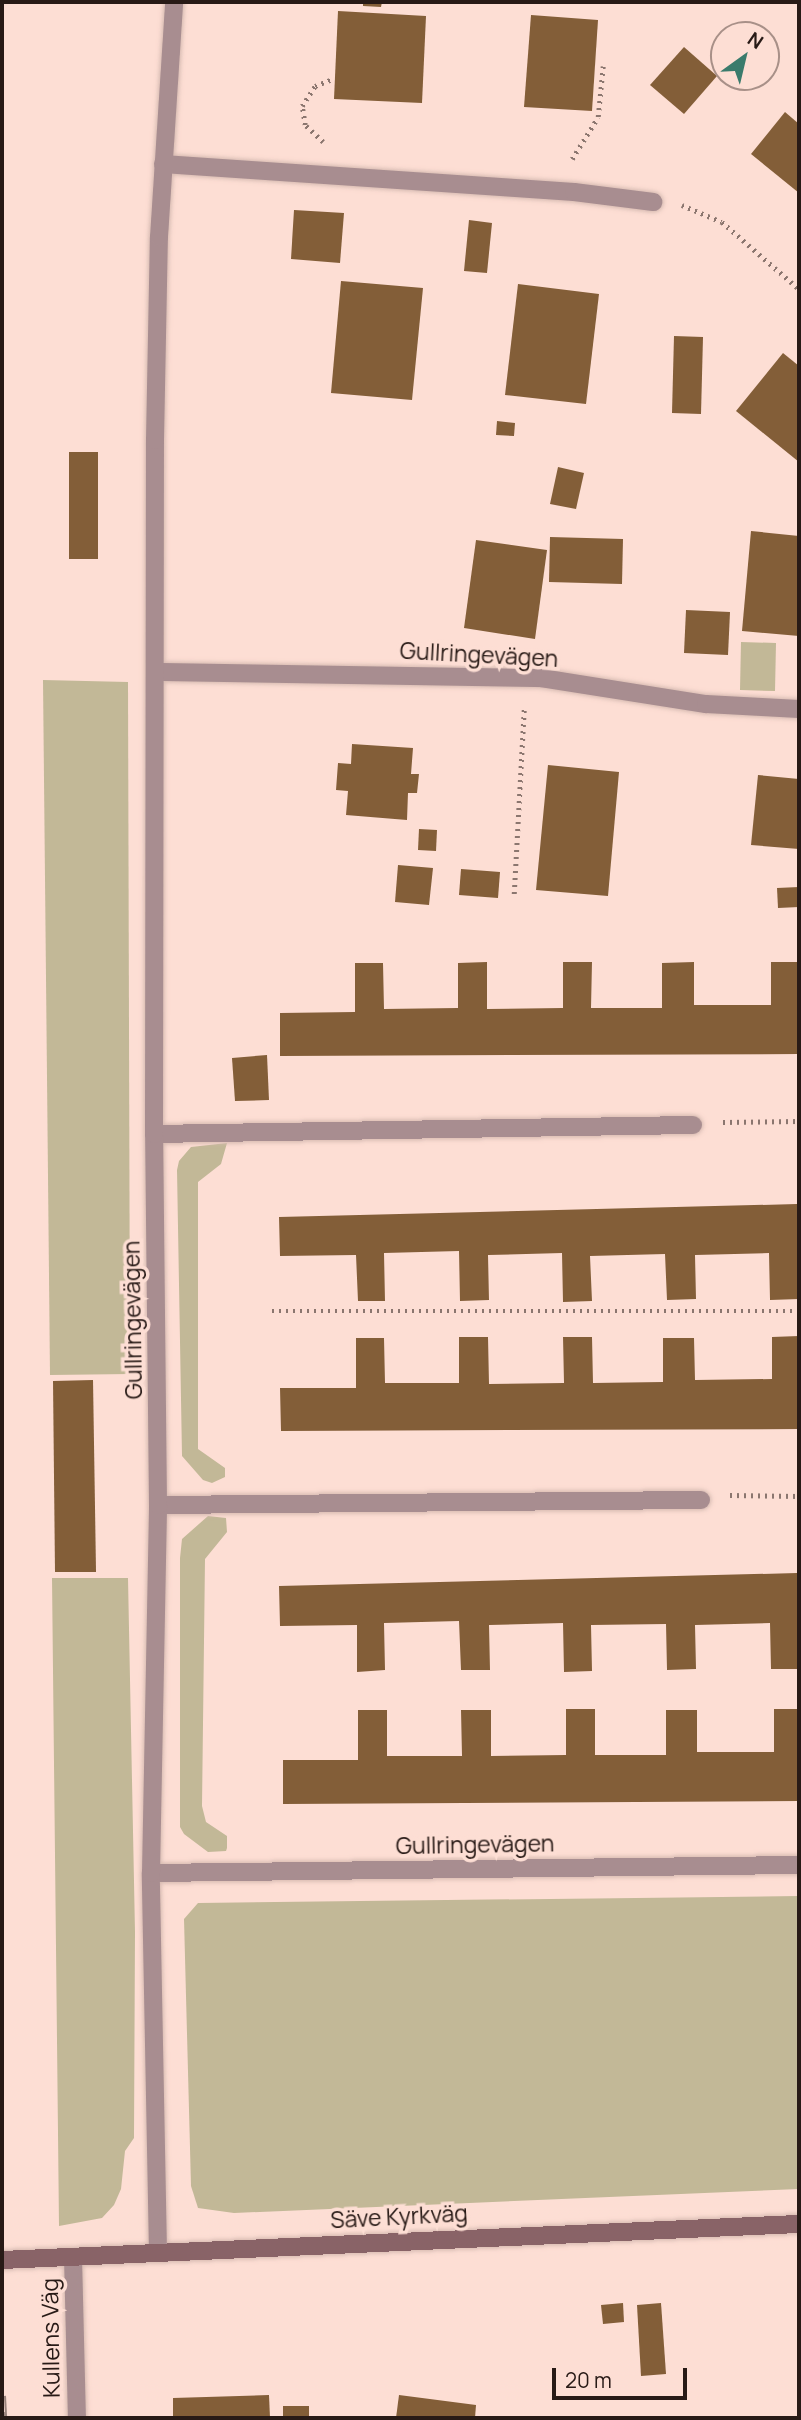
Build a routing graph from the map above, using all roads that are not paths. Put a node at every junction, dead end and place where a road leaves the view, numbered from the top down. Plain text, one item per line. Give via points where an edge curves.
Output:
1 (174, 2) edge
2 (163, 164) junction
3 (653, 202) road end
4 (156, 672) junction
5 (799, 709) edge
6 (693, 1125) road end
7 (154, 1134) junction
8 (701, 1500) road end
9 (158, 1505) junction
10 (799, 1865) edge
11 (151, 1872) junction
12 (799, 2224) edge
13 (158, 2252) junction
14 (74, 2257) junction
15 (2, 2260) edge
16 (76, 2418) edge

1 - 2 street, Gullringevägen
2 - 3 street
2 - 4 street, Gullringevägen via 155,426
4 - 5 street, Gullringevägen via 526,678 706,704
4 - 7 street, Gullringevägen
6 - 7 street
7 - 9 street, Gullringevägen
8 - 9 street
9 - 11 street, Gullringevägen
10 - 11 street, Gullringevägen
11 - 13 street, Gullringevägen
12 - 13 street, Säve Kyrkväg
13 - 14 street, Säve Kyrkväg
14 - 15 street, Säve Kyrkväg
14 - 16 street, Kullens Väg

